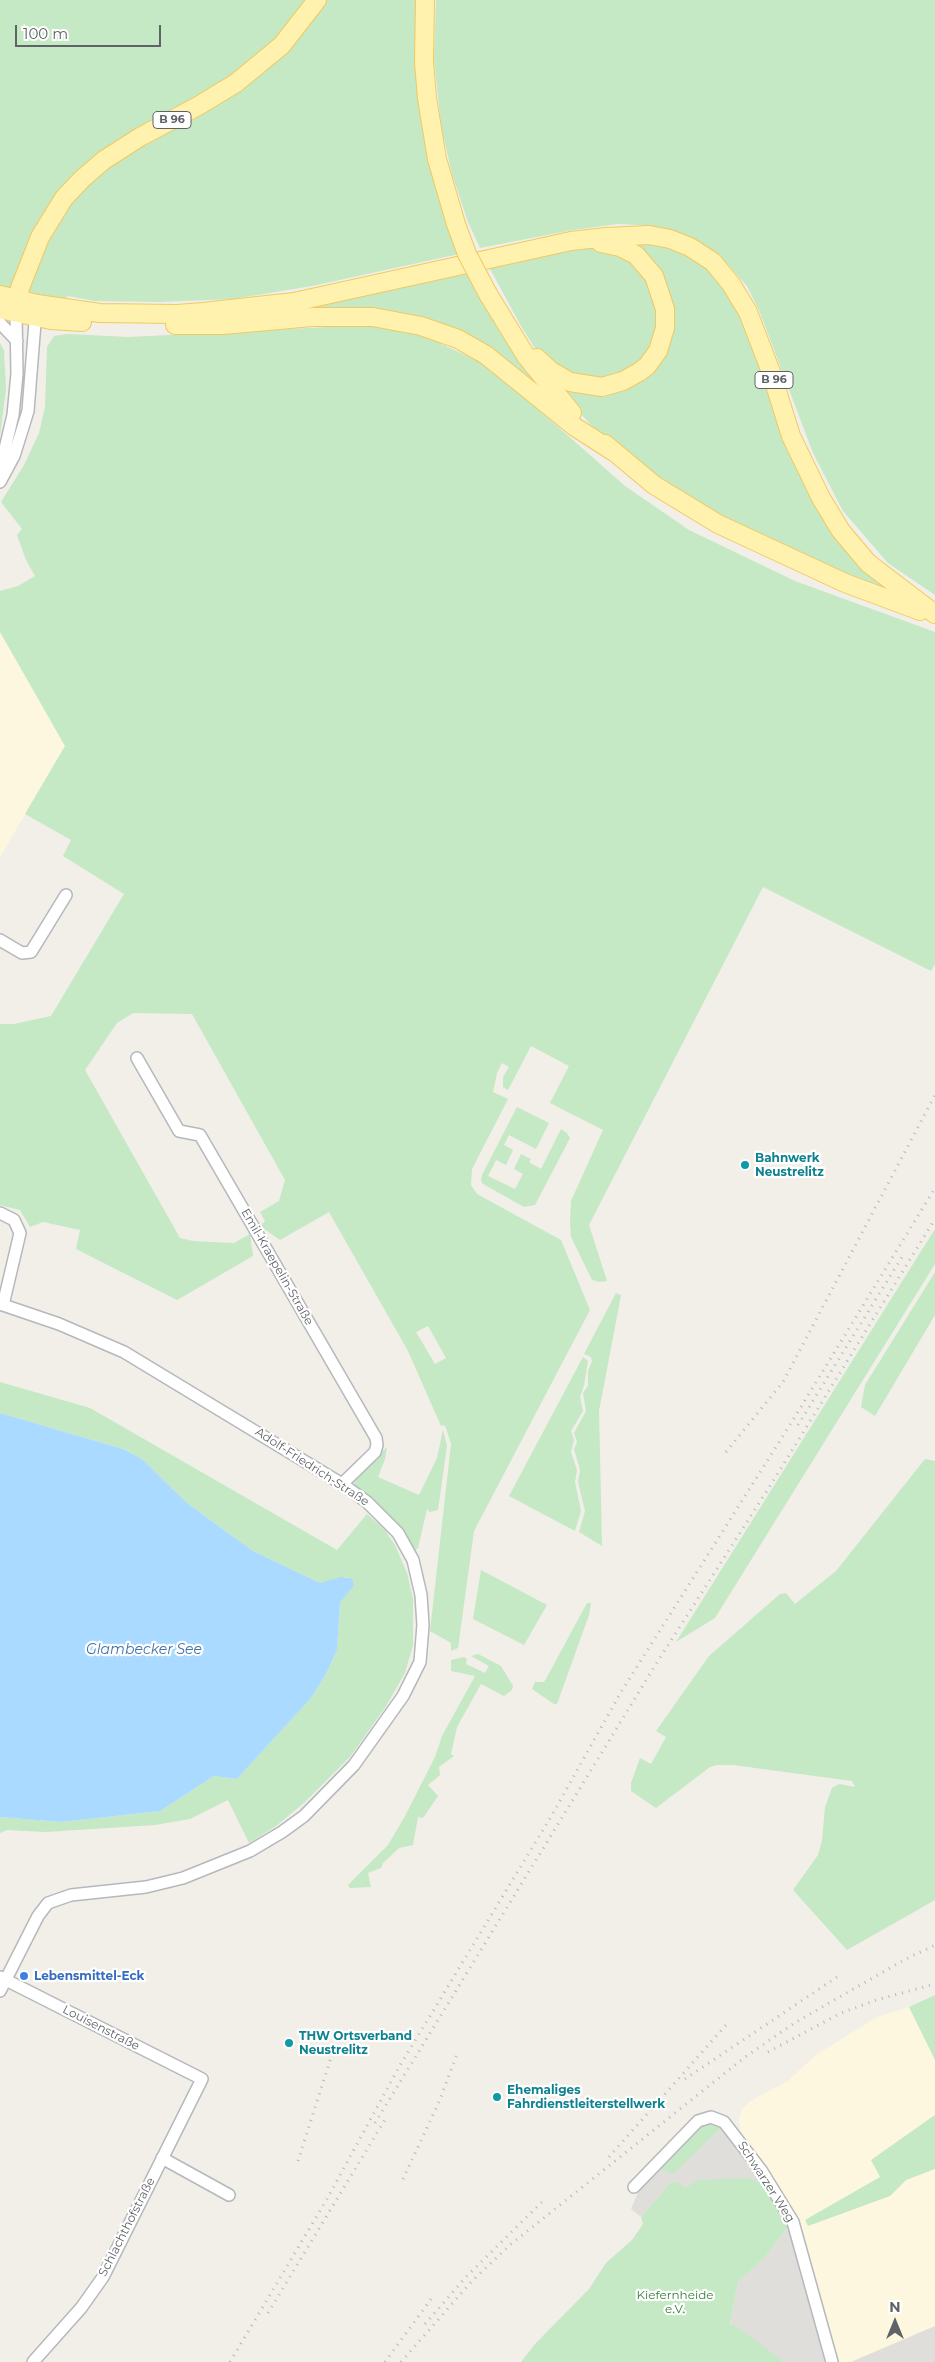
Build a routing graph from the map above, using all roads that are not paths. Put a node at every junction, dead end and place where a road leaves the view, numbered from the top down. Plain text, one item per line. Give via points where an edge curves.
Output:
1 (317, 0) edge
2 (425, 0) edge
3 (571, 241) junction
4 (294, 302) junction
5 (8, 304) edge
6 (36, 311) junction
7 (0, 323) edge
8 (164, 324) junction
9 (510, 328) junction
10 (17, 341) junction
11 (614, 452) junction
12 (0, 470) edge
13 (0, 482) edge
14 (935, 615) edge
15 (66, 895) dead end
16 (0, 940) edge
17 (137, 1058) dead end
18 (0, 1213) edge
19 (1, 1304) edge
20 (342, 1484) junction
21 (3, 1979) edge
22 (0, 1991) edge
23 (202, 2079) joint
24 (162, 2158) junction
25 (634, 2187) dead end
26 (229, 2195) dead end
27 (33, 2362) edge
28 (832, 2362) edge

1 - 5 main road, B 96 via 282,45 236,83 140,137 82,179 64,198 40,237
2 - 9 main road, B 96, bridge via 427,98 437,159 467,254
3 - 4 main road, B 96
3 - 9 main road, B 96 via 620,247 636,255 650,269 665,308 664,335 654,359 623,382 602,387 580,385 551,371
3 - 14 main road, B 96 via 649,235 690,247 713,262 748,312 791,436 841,532 868,563
4 - 6 main road, B 96 via 177,314
4 - 8 main road, B 96 via 269,309
5 - 6 main road, B 96
5 - 10 street
6 - 8 main road, B 96 via 64,321
6 - 13 street via 28,411 14,456
7 - 10 street
8 - 11 main road, B 96 via 223,325 312,317 373,318 421,326 458,339 486,355 576,427
9 - 11 main road, B 96 via 545,382 581,423
10 - 12 street via 13,416
11 - 14 main road, B 96 via 654,485 718,524 845,583
15 - 16 street via 31,952 22,953
17 - 20 street, Emil-Kraepelin-Straße via 179,1131 200,1135 376,1438 375,1452
18 - 19 street, Adolf-Friedrich-Straße via 14,1220 20,1233
19 - 20 street, Adolf-Friedrich-Straße via 124,1352
20 - 21 street, Adolf-Friedrich-Straße via 379,1512 398,1533 413,1560 419,1580 423,1610 421,1653 416,1673 393,1711 354,1766 321,1800 282,1832 250,1851 201,1872 164,1883 71,1895 48,1903
21 - 22 street, Adolf-Friedrich-Straße
21 - 23 street, Louisenstraße
23 - 24 street, Schlachthofstraße
24 - 26 street
24 - 27 street, Schlachthofstraße via 96,2287 70,2322
25 - 28 street, Schwarzer Weg via 698,2121 711,2117 724,2122 761,2170 794,2222

